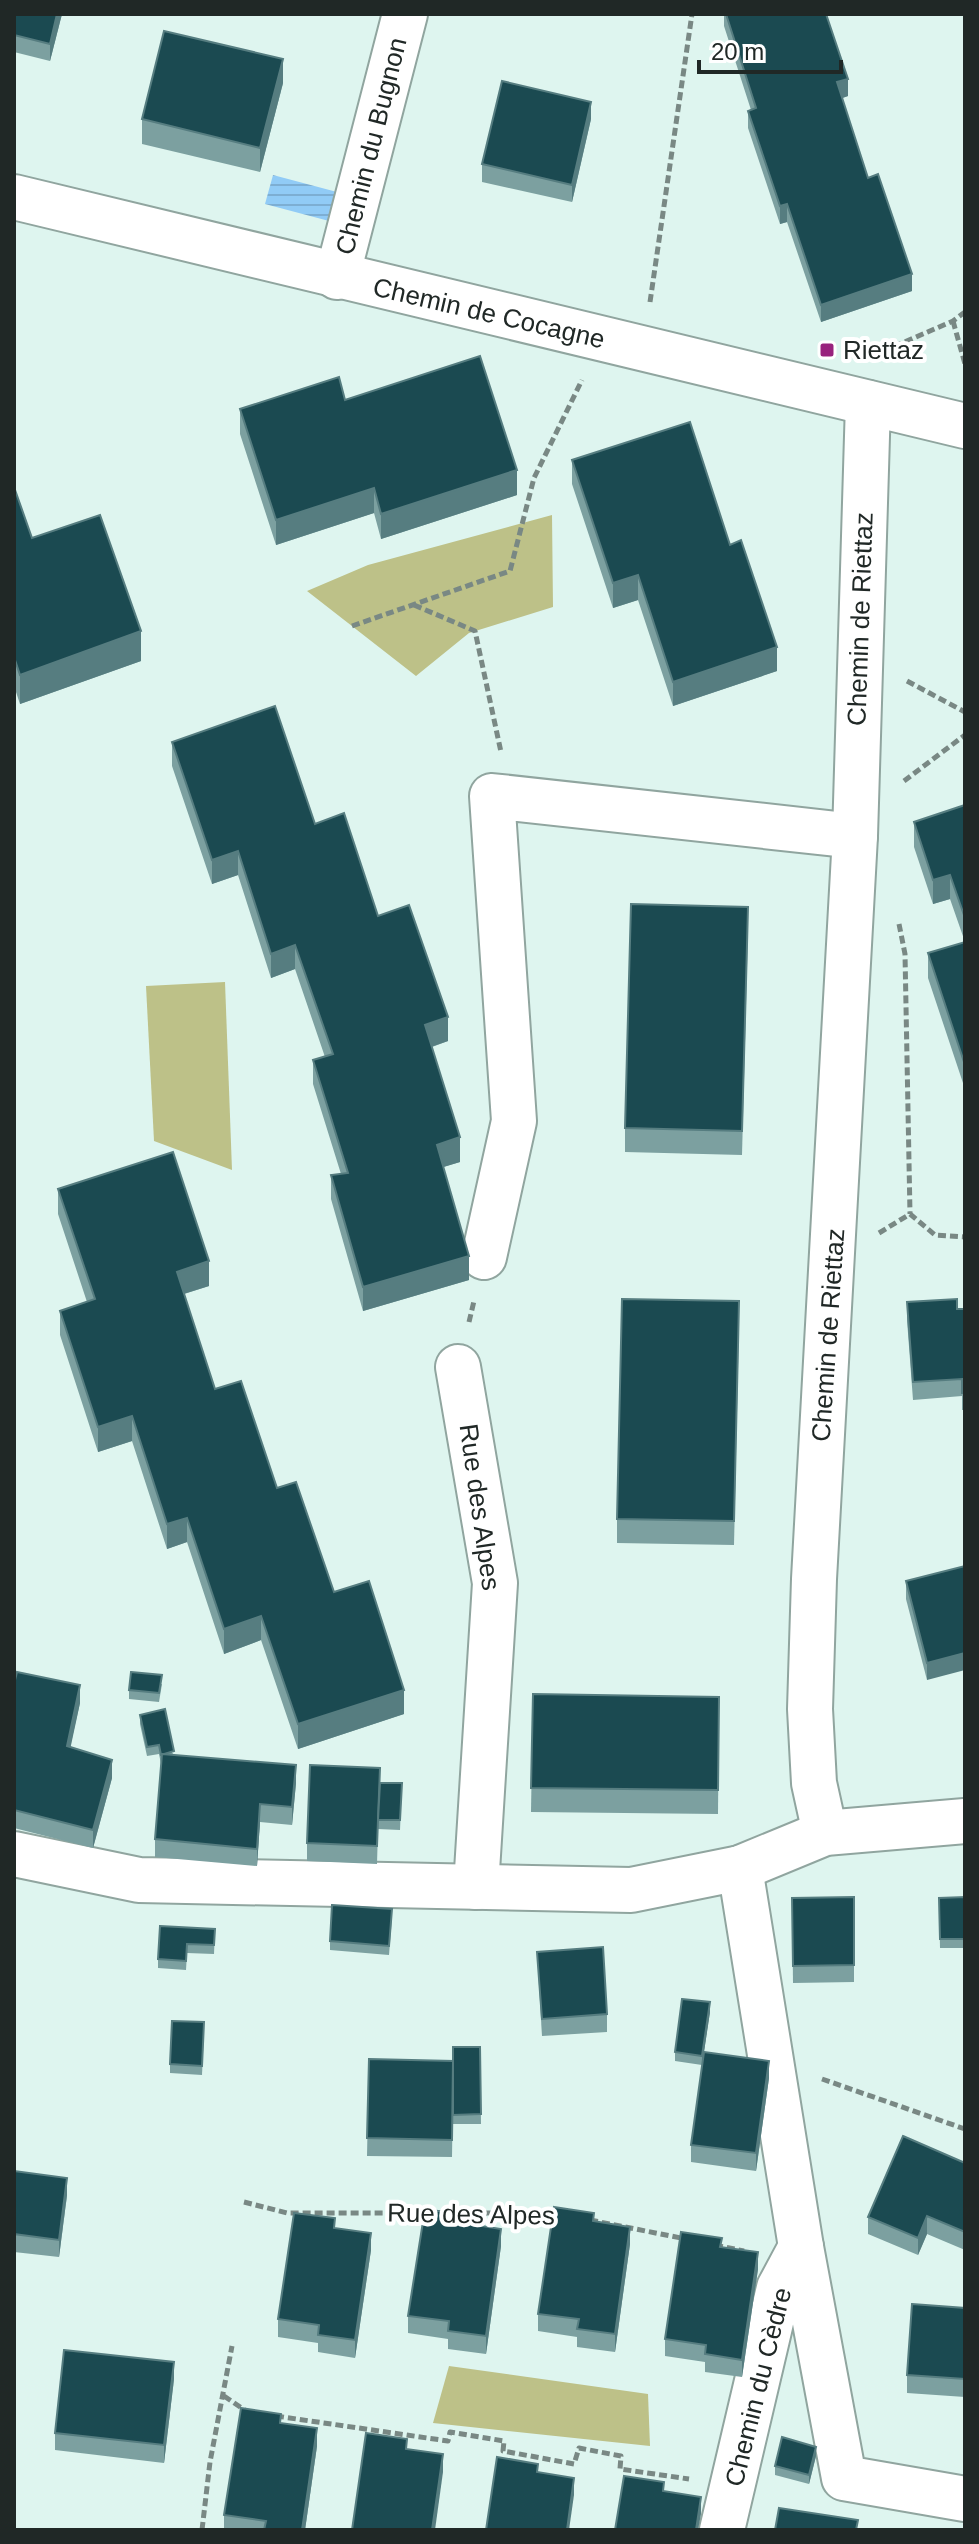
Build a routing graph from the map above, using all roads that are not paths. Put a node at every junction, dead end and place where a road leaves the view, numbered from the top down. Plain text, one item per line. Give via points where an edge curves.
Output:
1 (405, 14) edge
2 (14, 197) edge
3 (337, 277) junction
4 (868, 403) junction
5 (965, 426) edge
6 (855, 836) junction
7 (484, 1257) road end
8 (458, 1367) road end
9 (965, 1821) edge
10 (825, 1833) junction
11 (14, 1854) edge
12 (740, 1868) junction
13 (476, 1887) junction
14 (796, 2255) junction
15 (965, 2499) edge
16 (722, 2530) edge

1 - 3 street, Chemin du Bugnon
2 - 3 street, Chemin de Cocagne
3 - 4 street, Chemin de Cocagne
4 - 5 street, Chemin de Cocagne
4 - 6 street, Chemin de Riettaz
6 - 7 street via 492,796 514,1121
6 - 10 street, Chemin de Riettaz via 810,1709 814,1783
8 - 13 street, Rue des Alpes via 495,1583
9 - 10 street
10 - 12 street
11 - 13 street via 139,1880
12 - 13 street via 631,1890
12 - 14 street, Chemin du Cèdre
14 - 15 street, Chemin du Cèdre via 844,2478
14 - 16 street, Chemin du Cèdre via 779,2288

